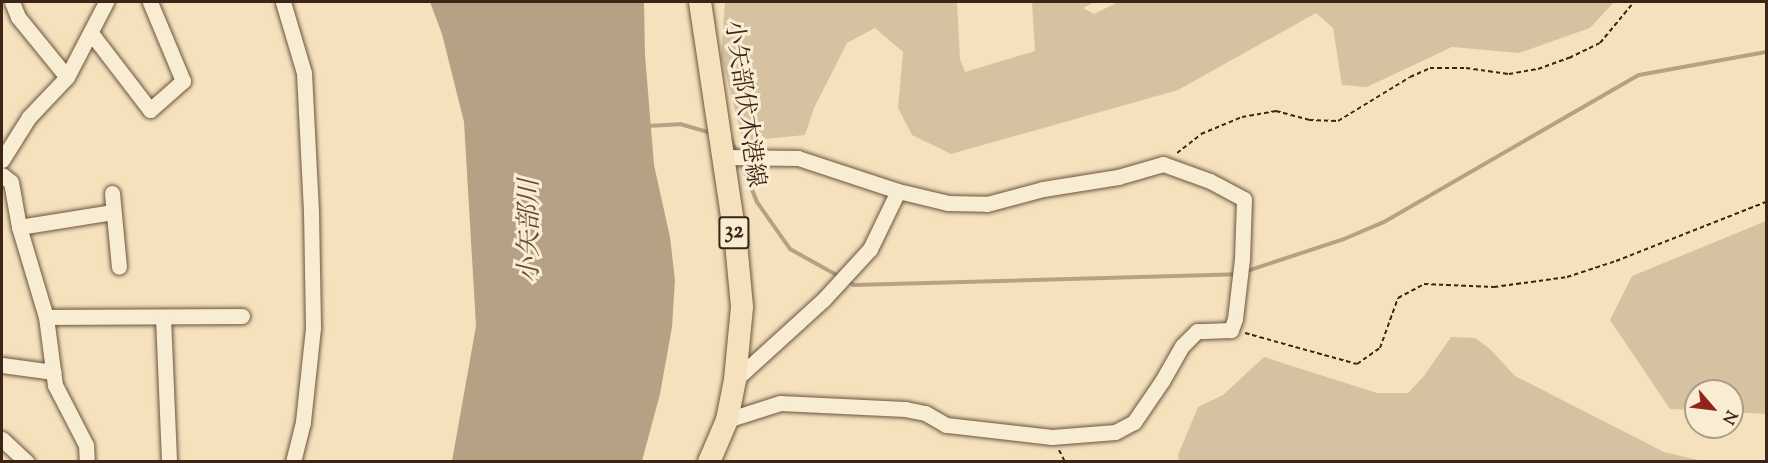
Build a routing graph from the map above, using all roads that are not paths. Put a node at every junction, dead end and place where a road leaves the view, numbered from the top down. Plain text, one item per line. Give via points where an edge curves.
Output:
1 (12, 2) edge
2 (106, 2) edge
3 (150, 2) edge
4 (283, 2) edge
5 (700, 2) edge
6 (91, 33) junction
7 (67, 76) junction
8 (723, 157) junction
9 (2, 160) edge
10 (2, 175) edge
11 (898, 191) junction
12 (112, 193) dead end
13 (113, 212) junction
14 (19, 227) junction
15 (119, 267) dead end
16 (242, 316) dead end
17 (46, 317) junction
18 (163, 317) junction
19 (2, 365) edge
20 (54, 372) junction
21 (735, 380) junction
22 (727, 420) junction
23 (2, 439) edge
24 (27, 462) edge
25 (87, 462) edge
26 (169, 462) edge
27 (293, 462) edge
28 (709, 462) edge

1 - 7 street via 18,17
2 - 6 street
3 - 6 street via 183,81 150,110
4 - 27 street via 304,73 311,212 313,328 303,422
5 - 8 main road, 小矢部伏木港線 / 32
6 - 7 street
7 - 9 street via 29,117
8 - 11 street via 798,158
8 - 21 main road, 小矢部伏木港線 / 32 via 742,307
10 - 14 street via 11,182
11 - 21 street via 870,249 825,299
11 - 22 street via 948,203 987,204 1163,164 1210,181 1244,198 1242,259 1231,330 1197,331 1182,346 1134,422 1115,432 1052,437 946,425 925,413 905,409 780,403
12 - 13 street
13 - 14 street
13 - 15 street
14 - 17 street
16 - 18 street
17 - 18 street
17 - 20 street
18 - 26 street
19 - 20 street
20 - 25 street via 55,385 86,445
21 - 22 main road, 小矢部伏木港線 / 32
22 - 28 main road, 小矢部伏木港線 / 32
23 - 24 street

